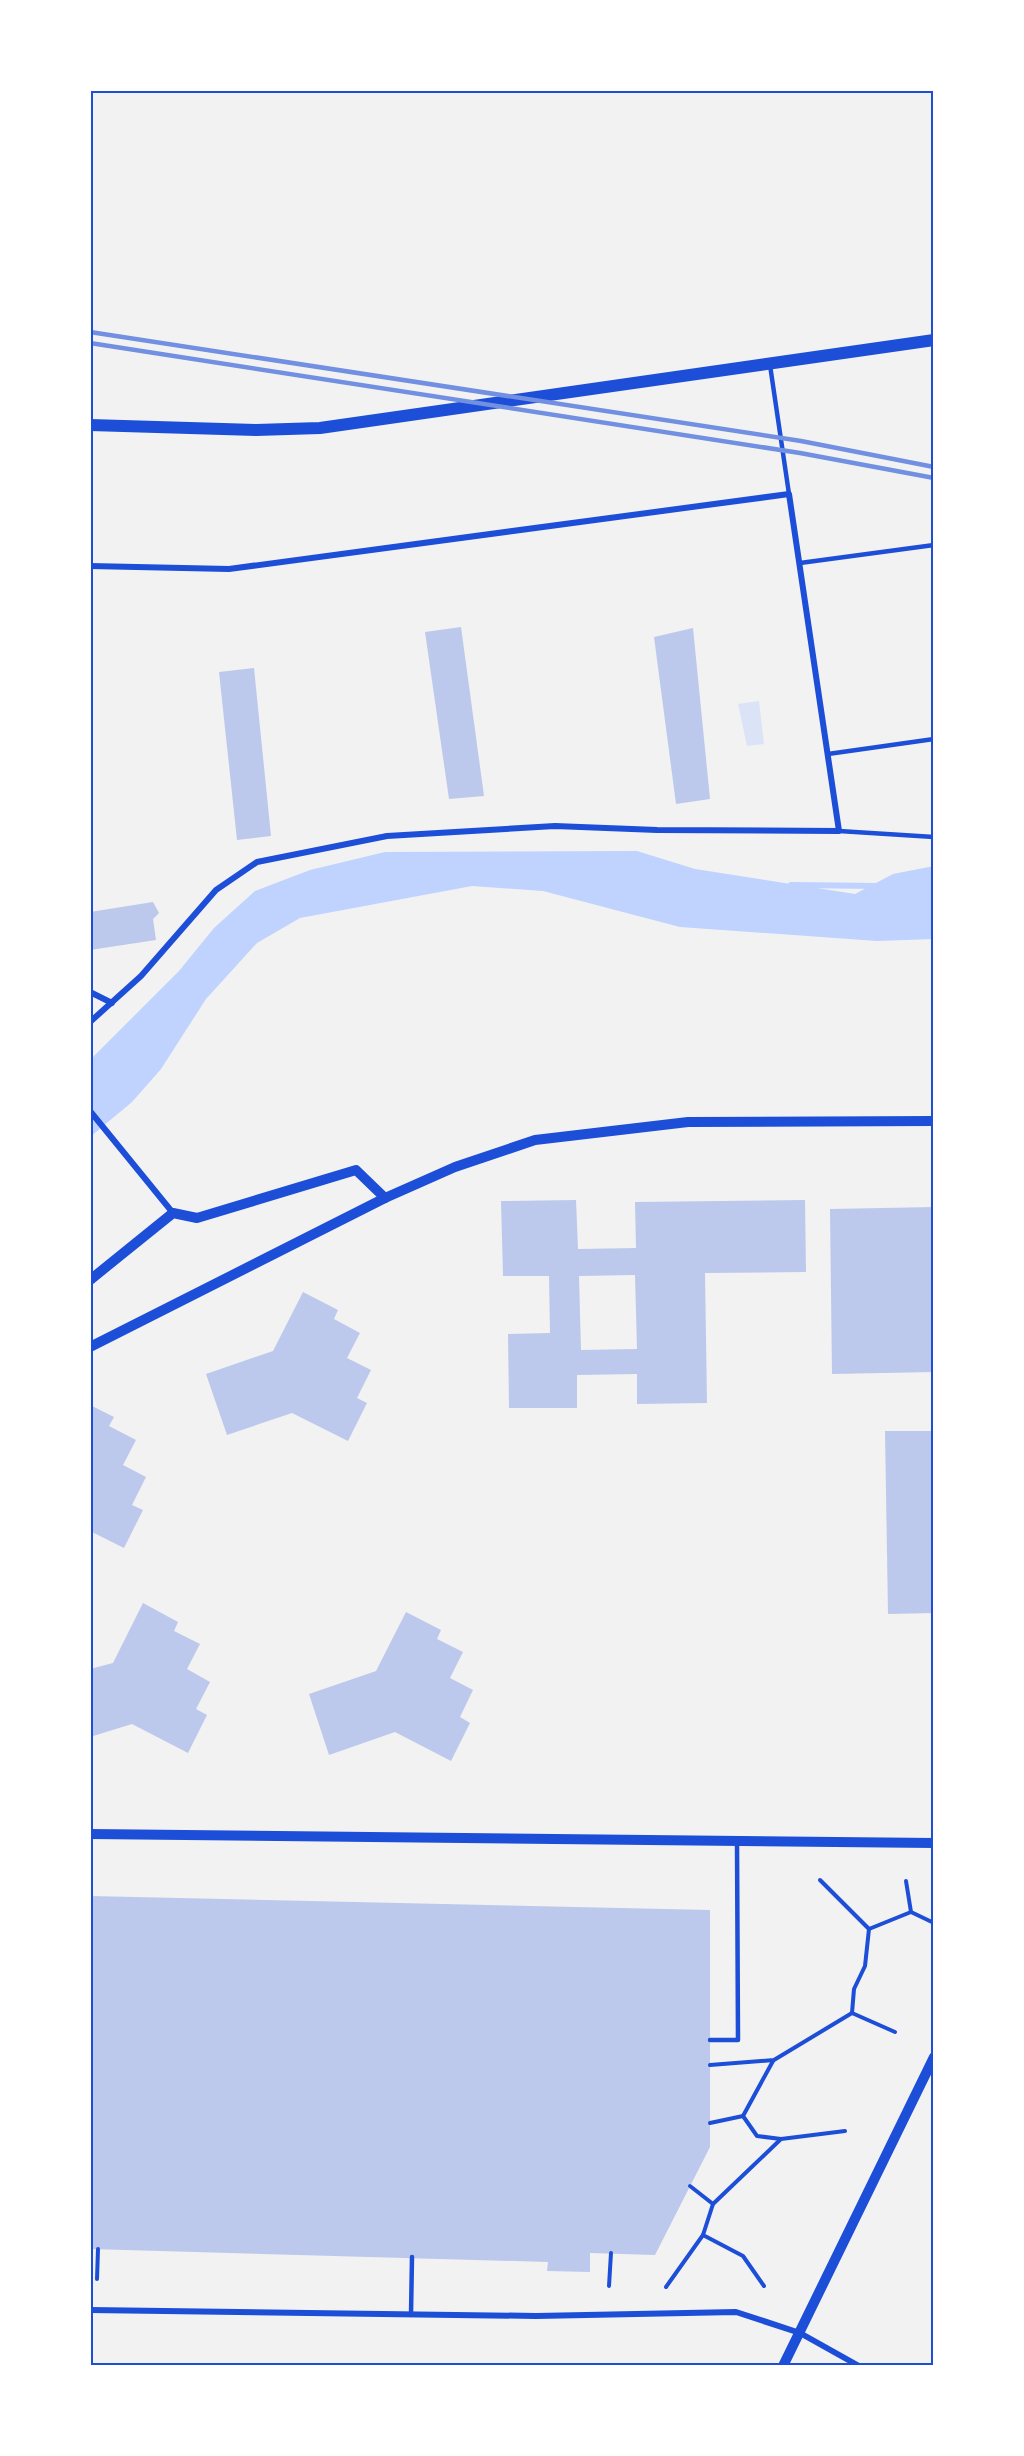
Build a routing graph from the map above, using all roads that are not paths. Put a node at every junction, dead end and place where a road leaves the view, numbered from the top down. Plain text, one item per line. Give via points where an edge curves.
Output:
1 (934, 340) edge
2 (770, 362) junction
3 (90, 425) edge
4 (789, 494) junction
5 (934, 545) edge
6 (800, 563) junction
7 (90, 566) edge
8 (934, 739) edge
9 (828, 754) junction
10 (839, 831) junction
11 (934, 837) edge
12 (90, 992) edge
13 (112, 1003) junction
14 (90, 1022) edge
15 (90, 1111) edge
16 (934, 1121) edge
17 (385, 1198) junction
18 (173, 1214) junction
19 (90, 1280) edge
20 (90, 1347) edge
21 (90, 1834) edge
22 (737, 1842) junction
23 (934, 1843) edge
24 (710, 2040) dead end
25 (934, 2057) edge
26 (412, 2257) dead end
27 (90, 2310) edge
28 (411, 2315) junction
29 (800, 2333) junction
30 (783, 2366) edge
31 (859, 2366) edge

1 - 2 main road
2 - 3 main road via 309,429
2 - 4 lane
4 - 6 street
4 - 7 street via 229,569
5 - 6 lane
6 - 9 street
8 - 9 lane
9 - 10 street
10 - 11 lane
10 - 13 street via 555,826 387,836 257,862 216,890 141,976
12 - 13 street
13 - 14 street
15 - 18 street
16 - 17 street via 688,1122 535,1140 455,1167
17 - 18 street via 356,1170 197,1218
17 - 20 street
18 - 19 street
21 - 22 street
22 - 23 street
22 - 24 lane via 738,2040
25 - 29 street
26 - 28 lane
27 - 28 street
28 - 29 street via 736,2312
29 - 30 street
29 - 31 street

